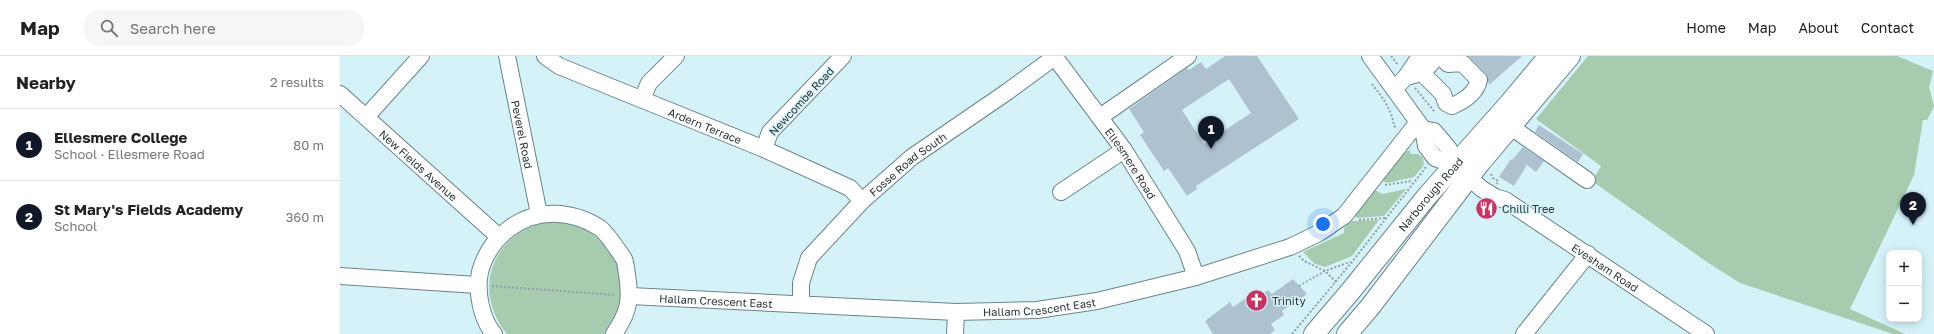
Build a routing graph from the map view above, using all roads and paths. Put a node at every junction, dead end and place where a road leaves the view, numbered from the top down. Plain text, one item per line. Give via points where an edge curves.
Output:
1 (507, 56) edge
2 (545, 56) edge
3 (676, 56) edge
4 (843, 56) edge
5 (1055, 56) edge
6 (1188, 56) edge
7 (1370, 56) edge
8 (1391, 56) edge
9 (1420, 56) edge
10 (1440, 56) edge
11 (1549, 56) edge
12 (1570, 56) edge
13 (420, 57) edge
14 (1414, 75) junction
15 (1394, 89) junction
16 (340, 94) edge
17 (642, 99) junction
18 (1439, 116) dead end
19 (366, 117) junction
20 (1100, 117) junction
21 (1421, 125) junction
22 (1511, 127) junction
23 (1426, 146) junction
24 (1399, 147) junction
25 (764, 150) junction
26 (1124, 150) junction
27 (1454, 165) junction
28 (1426, 166) dead end
29 (1469, 177) junction
30 (1374, 178) junction
31 (1587, 180) dead end
32 (1413, 181) junction
33 (1061, 192) dead end
34 (862, 201) junction
35 (539, 214) junction
36 (1344, 216) junction
37 (1387, 218) junction
38 (498, 236) junction
39 (1290, 247) junction
40 (1588, 254) junction
41 (1352, 262) junction
42 (1324, 271) junction
43 (340, 276) edge
44 (1196, 277) junction
45 (477, 285) junction
46 (1299, 286) dead end
47 (1342, 287) junction
48 (630, 296) junction
49 (801, 304) junction
50 (956, 312) junction
51 (494, 334) edge
52 (614, 334) edge
53 (955, 334) edge
54 (1292, 334) edge
55 (1314, 334) edge
56 (1347, 334) edge
57 (1524, 334) edge
58 (1706, 334) edge

1 - 35 street, Peverel Road
2 - 17 street, Ardern Terrace via 559,66
3 - 17 street via 649,83
4 - 25 street, Newcombe Road via 770,132
5 - 20 street, Ellesmere Road
5 - 34 street, Fosse Road South via 912,157
6 - 20 street
7 - 15 street
8 - 14 path
9 - 14 street
10 - 14 street
10 - 14 street via 1448,64 1462,63 1478,80 1477,88 1462,102 1452,106 1446,103 1443,94
11 - 27 main road, Narborough Road
12 - 22 main road, Narborough Road
13 - 19 street
14 - 15 street
14 - 18 path
15 - 21 street
16 - 19 street, New Fields Avenue
17 - 25 street, Ardern Terrace
19 - 38 street, New Fields Avenue
20 - 26 street, Ellesmere Road
21 - 23 street
21 - 24 street, Hallam Crescent East
21 - 27 street via 1434,131 1449,149
22 - 29 main road, Narborough Road
22 - 31 street
23 - 24 street
23 - 27 street via 1435,158
24 - 30 street, Hallam Crescent East
25 - 34 street, Ardern Terrace via 850,188
26 - 33 street
26 - 44 street, Ellesmere Road via 1186,251
27 - 29 street, Evesham Road
27 - 47 main road, Narborough Road
28 - 32 path
29 - 40 street, Evesham Road via 1492,196 1505,200
29 - 56 main road, Narborough Road
30 - 32 path via 1386,186
30 - 36 street, Hallam Crescent East
32 - 37 path
34 - 49 street, Fosse Road South via 809,258 801,283
35 - 38 street via 521,220
35 - 48 street via 570,214 601,229 625,260
36 - 37 path via 1356,220
36 - 39 street, Hallam Crescent East via 1320,233
37 - 41 path
38 - 45 street via 483,259
39 - 42 path via 1304,261
39 - 44 street, Hallam Crescent East
40 - 57 street
40 - 58 street, Evesham Road
41 - 42 path
41 - 47 path
42 - 46 path
42 - 47 path
43 - 45 street
44 - 50 street, Hallam Crescent East via 1097,301 1037,310
45 - 48 path
45 - 51 street via 487,326
47 - 54 path
47 - 55 main road, Narborough Road
48 - 49 street, Hallam Crescent East
48 - 52 street via 624,320
49 - 50 street, Hallam Crescent East
50 - 53 street

